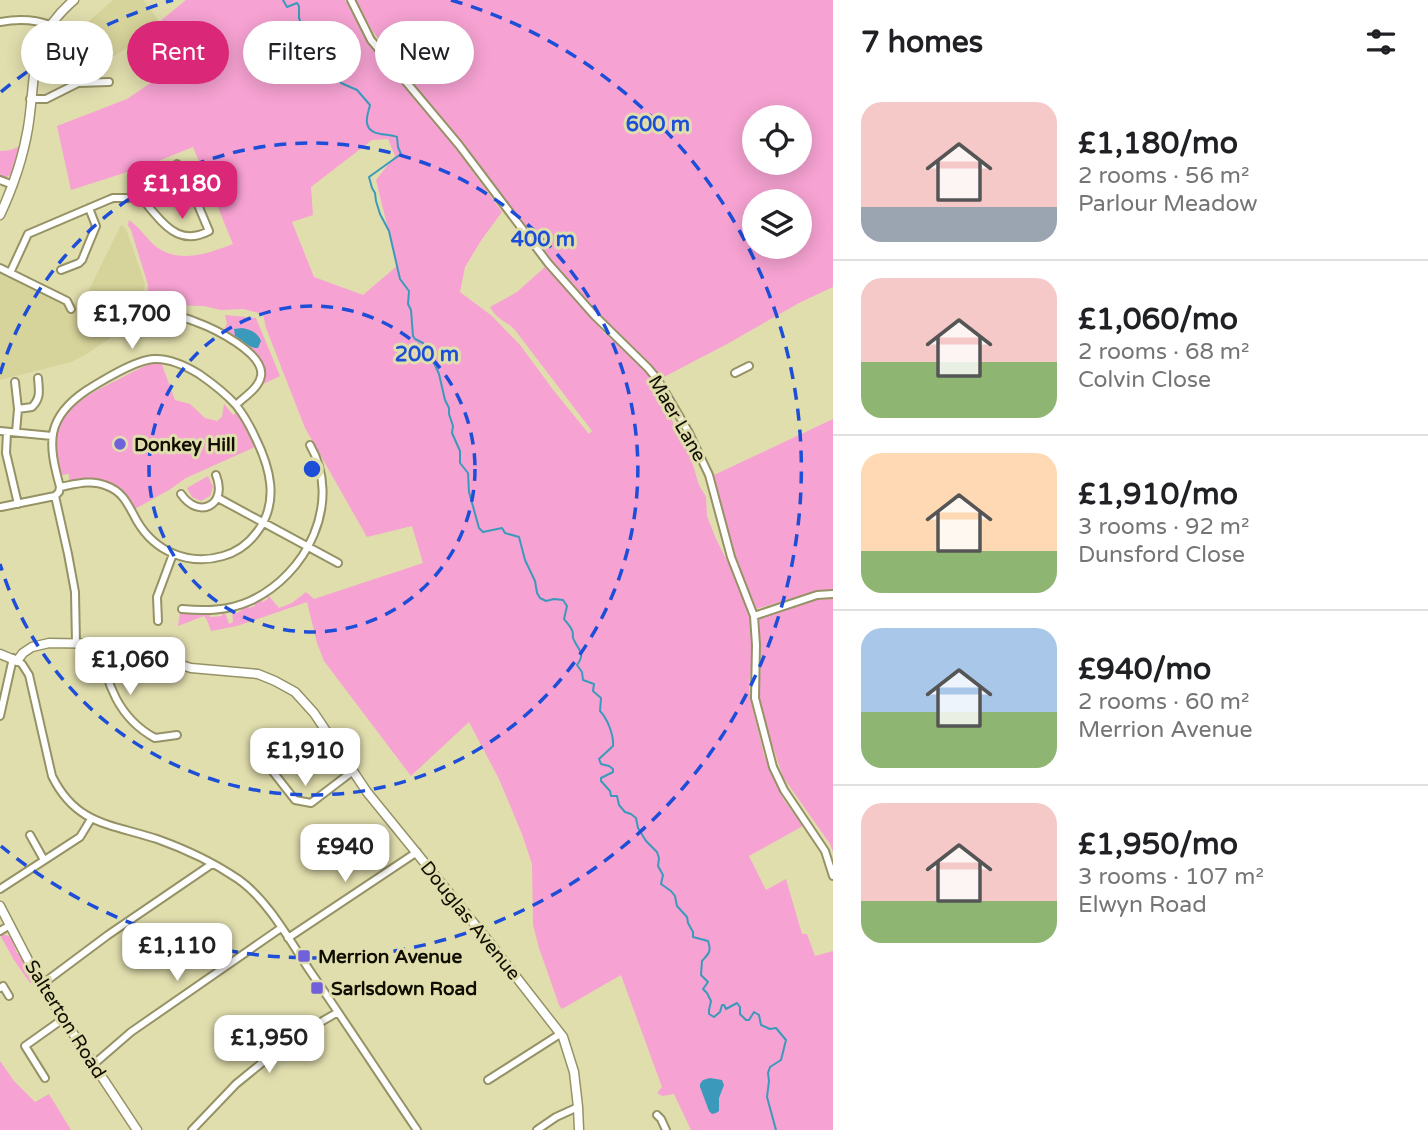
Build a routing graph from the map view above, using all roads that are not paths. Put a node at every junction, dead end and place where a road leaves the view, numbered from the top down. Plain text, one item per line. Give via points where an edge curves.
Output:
1 (74, 0) edge
2 (351, 0) edge
3 (38, 21) edge
4 (55, 21) edge
5 (0, 22) edge
6 (32, 84) edge
7 (76, 84) edge
8 (30, 99) junction
9 (177, 164) dead end
10 (180, 176) junction
11 (0, 180) edge
12 (13, 185) junction
13 (140, 193) junction
14 (89, 208) junction
15 (0, 215) edge
16 (218, 227) dead end
17 (209, 231) junction
18 (0, 268) edge
19 (61, 270) dead end
20 (10, 273) junction
21 (71, 309) dead end
22 (169, 314) dead end
23 (749, 366) dead end
24 (735, 373) dead end
25 (38, 378) dead end
26 (15, 382) dead end
27 (236, 405) junction
28 (18, 409) junction
29 (4, 431) edge
30 (16, 432) junction
31 (52, 436) junction
32 (310, 445) dead end
33 (216, 475) dead end
34 (60, 487) junction
35 (181, 494) dead end
36 (55, 496) junction
37 (218, 498) junction
38 (18, 504) junction
39 (1, 507) edge
40 (263, 523) junction
41 (309, 547) junction
42 (173, 554) junction
43 (338, 563) dead end
44 (833, 594) edge
45 (182, 609) dead end
46 (754, 616) junction
47 (158, 621) dead end
48 (76, 643) junction
49 (102, 644) junction
50 (0, 654) edge
51 (15, 659) junction
52 (0, 716) edge
53 (177, 735) dead end
54 (263, 759) dead end
55 (353, 771) junction
56 (91, 819) junction
57 (30, 835) dead end
58 (417, 852) junction
59 (44, 860) junction
60 (212, 864) junction
61 (833, 876) edge
62 (0, 889) edge
63 (0, 906) edge
64 (10, 925) junction
65 (281, 928) junction
66 (0, 931) edge
67 (288, 938) junction
68 (41, 985) junction
69 (0, 988) edge
70 (9, 996) dead end
71 (338, 1012) junction
72 (63, 1019) junction
73 (560, 1034) junction
74 (94, 1064) junction
75 (45, 1078) dead end
76 (488, 1080) dead end
77 (578, 1107) junction
78 (657, 1115) dead end
79 (137, 1130) edge
80 (192, 1130) edge
81 (417, 1130) edge
82 (537, 1130) edge
83 (579, 1130) edge
84 (666, 1130) edge

1 - 4 street
2 - 46 street, Maer Lane via 371,40 459,145 548,263 658,380 706,468 731,557
3 - 5 street
6 - 8 street
7 - 8 street via 46,99
8 - 12 street via 28,129
9 - 10 street
10 - 13 street
10 - 17 street via 187,179
11 - 12 street
12 - 15 street
13 - 14 street
13 - 17 street via 174,233 197,236
14 - 19 street via 96,226 82,260
14 - 20 street via 28,234
16 - 17 street
18 - 20 street
20 - 21 street via 66,301
22 - 27 street via 220,332 255,359 261,371 258,384
23 - 24 street
25 - 28 street via 36,403
26 - 28 street
27 - 31 street via 193,370 152,359 75,398 61,414
27 - 40 street via 267,462 272,492
28 - 30 street
29 - 30 street
29 - 38 street
30 - 31 street
31 - 34 street
32 - 41 street via 320,466 323,490
33 - 37 street
34 - 36 street
34 - 42 street via 90,482 109,486 127,501 150,538
35 - 37 street via 198,507 209,506
36 - 38 street
36 - 48 street via 75,593
37 - 40 street
38 - 39 street
40 - 41 street
40 - 42 street via 248,542 230,554 201,560
41 - 43 street
41 - 45 street via 283,579 251,601 210,611
42 - 47 street via 157,597
44 - 46 street
46 - 61 street, Maer Lane via 755,698 773,767 825,851
48 - 49 street, Douglas Avenue
48 - 51 street, Douglas Avenue via 32,647
49 - 53 street via 110,688 131,719 155,738
49 - 55 street, Douglas Avenue via 191,668 258,674 286,686 312,710
50 - 51 street
51 - 52 street
51 - 56 street via 29,675 52,776 75,808
54 - 55 street via 295,800 311,803
55 - 58 street, Douglas Avenue
56 - 59 street via 80,837
56 - 60 street via 167,843
57 - 59 street
58 - 67 street
58 - 73 street, Douglas Avenue
59 - 62 street
60 - 65 street via 252,891
60 - 68 street
63 - 64 street, Salterton Road
64 - 66 street
64 - 68 street, Salterton Road
65 - 67 street
65 - 74 street via 131,1032
67 - 71 street
68 - 72 street, Salterton Road
69 - 70 street
71 - 80 street via 282,1046 236,1084
71 - 81 street
72 - 74 street, Salterton Road
72 - 75 street via 25,1046
73 - 76 street
73 - 77 street, Douglas Avenue via 574,1072
74 - 79 street, Salterton Road
77 - 82 street
77 - 83 street, Douglas Avenue
78 - 84 street

